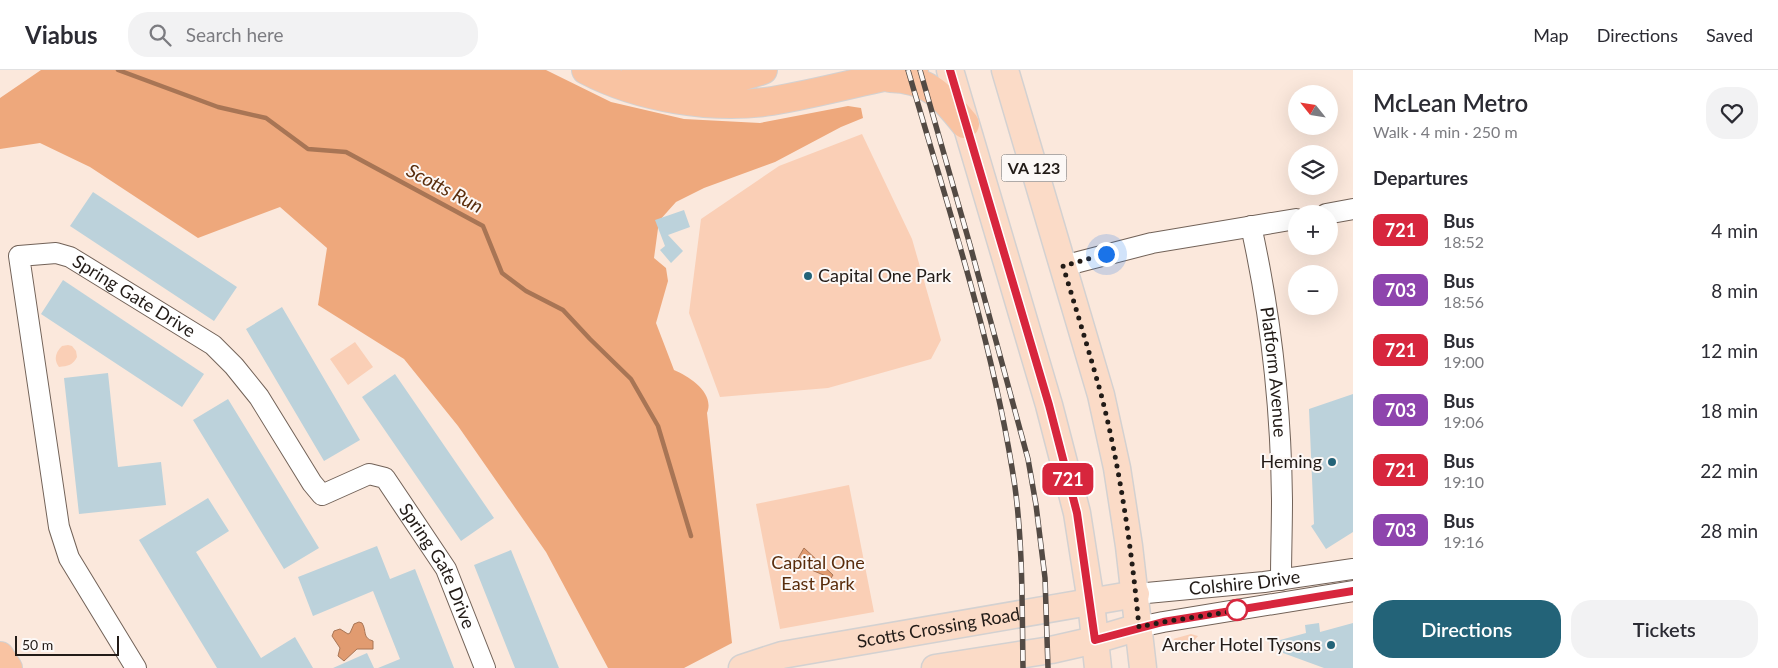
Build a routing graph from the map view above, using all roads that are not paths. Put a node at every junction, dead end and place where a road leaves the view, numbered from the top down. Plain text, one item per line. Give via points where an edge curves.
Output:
1 (586, 70) edge
2 (636, 70) edge
3 (763, 70) edge
4 (914, 70) edge
5 (950, 70) edge
6 (1005, 70) edge
7 (876, 78) junction
8 (965, 124) junction
9 (1353, 209) edge
10 (1338, 212) edge
11 (1288, 220) edge
12 (1251, 226) junction
13 (1063, 266) junction
14 (1353, 569) edge
15 (1281, 580) junction
16 (1353, 591) edge
17 (1136, 594) junction
18 (1091, 602) junction
19 (1139, 627) junction
20 (930, 630) junction
21 (1095, 640) junction
22 (0, 656) edge
23 (769, 663) edge
24 (8, 668) edge
25 (136, 668) edge
26 (485, 668) edge
27 (742, 668) edge
28 (795, 668) edge
29 (935, 668) edge
30 (1098, 668) edge
31 (1144, 668) edge

1 - 7 highway via 653,94 714,104 771,101
2 - 3 highway via 674,78 707,80 746,76
4 - 7 highway
5 - 8 main road, VA 123
6 - 13 main road, VA 123
7 - 8 highway via 924,84 946,100
8 - 18 main road, VA 123 via 1063,458 1077,513
9 - 10 street
11 - 12 street
12 - 13 street via 1152,243
12 - 15 street, Platform Avenue via 1267,314 1277,396 1282,500
13 - 17 main road, VA 123 via 1101,396 1117,468
14 - 15 street, Colshire Drive
15 - 17 street, Colshire Drive
16 - 19 street, Colshire Drive
17 - 18 main road, Scotts Crossing Road
17 - 19 main road, VA 123
18 - 20 main road, Scotts Crossing Road
18 - 21 main road, VA 123
19 - 21 main road
19 - 31 main road, VA 123
20 - 23 main road, Scotts Crossing Road via 812,649
20 - 28 main road via 884,653
21 - 29 main road
21 - 30 main road, VA 123
22 - 24 highway
23 - 27 main road, Scotts Crossing Road
25 - 26 street, Spring Gate Drive via 69,558 59,527 19,256 56,252 70,257 213,345 259,397 322,495 369,474 385,478 446,568

